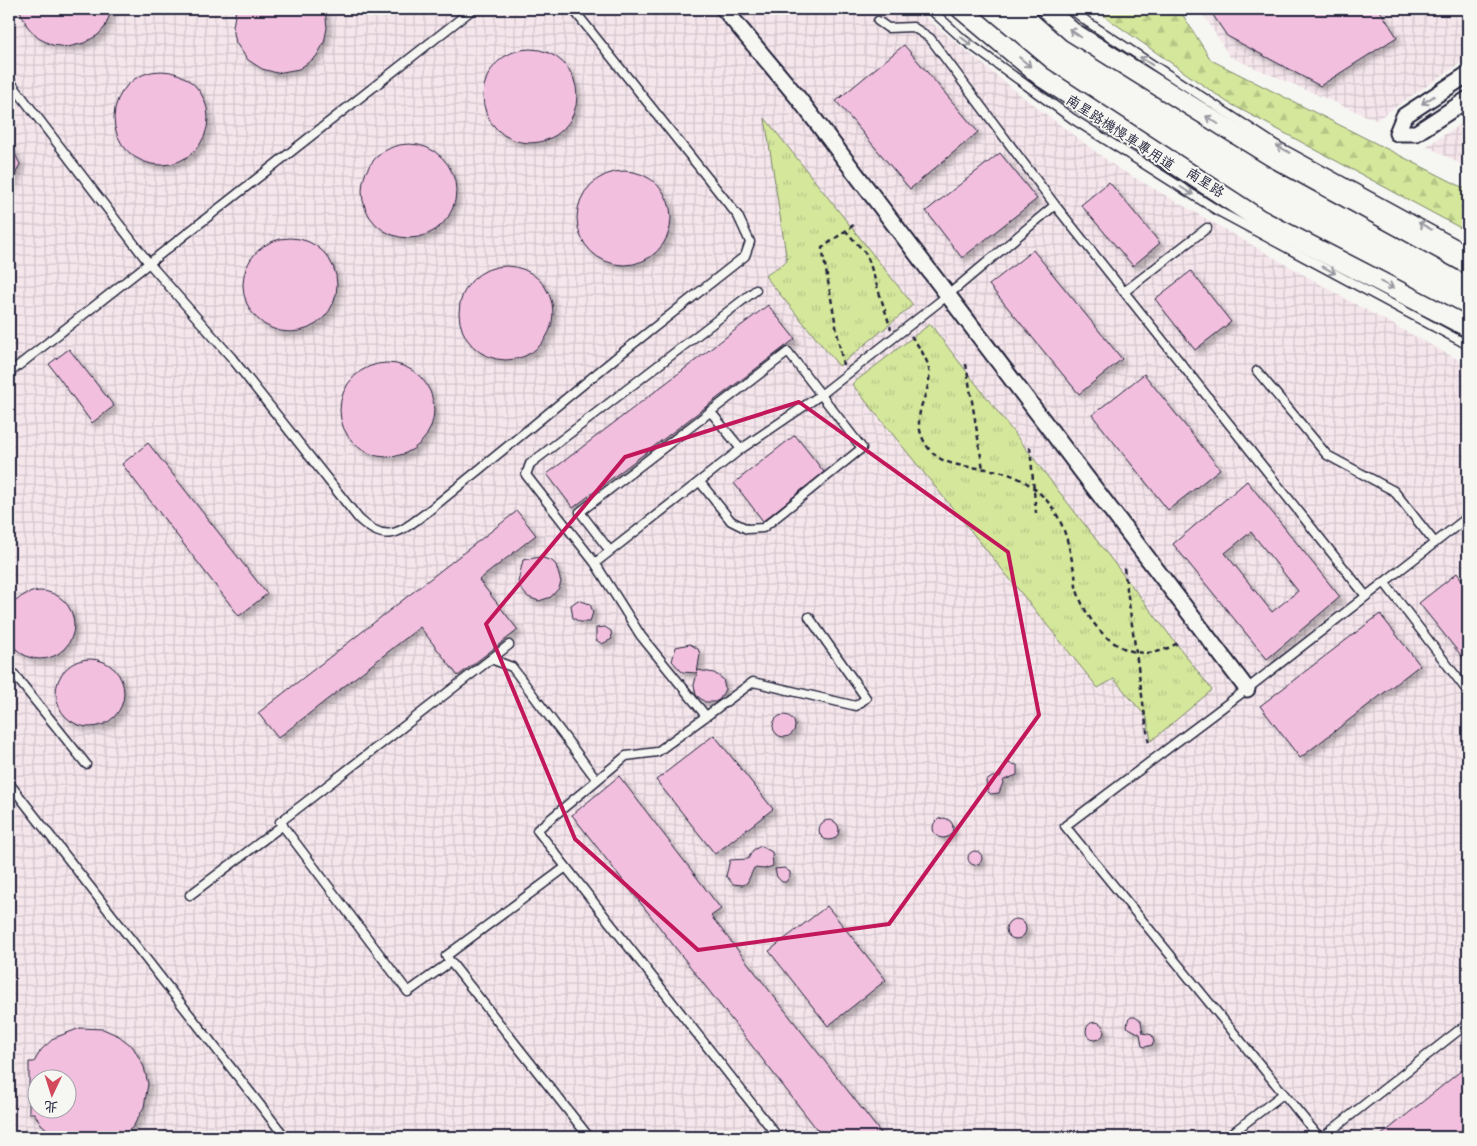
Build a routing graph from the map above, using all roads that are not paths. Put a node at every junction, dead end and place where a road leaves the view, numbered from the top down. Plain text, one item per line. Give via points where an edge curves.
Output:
1 (473, 9) edge
2 (573, 9) edge
3 (724, 9) edge
4 (930, 9) edge
5 (961, 9) edge
6 (1046, 9) edge
7 (1071, 9) edge
8 (878, 21) dead end
9 (1468, 74) edge
10 (9, 80) edge
11 (1468, 99) edge
12 (1055, 205) junction
13 (1207, 228) dead end
14 (1468, 250) edge
15 (148, 262) junction
16 (1468, 264) edge
17 (756, 290) dead end
18 (1124, 292) junction
19 (948, 295) junction
20 (1468, 327) edge
21 (1468, 345) edge
22 (1257, 371) dead end
23 (9, 373) edge
24 (822, 394) junction
25 (710, 411) junction
26 (741, 449) junction
27 (700, 482) junction
28 (1468, 517) edge
29 (1435, 543) junction
30 (610, 551) junction
31 (595, 563) junction
32 (1384, 582) junction
33 (1366, 596) junction
34 (809, 617) dead end
35 (509, 645) dead end
36 (491, 659) junction
37 (9, 668) edge
38 (1247, 690) junction
39 (1468, 692) edge
40 (706, 716) junction
41 (86, 764) dead end
42 (597, 780) junction
43 (9, 783) edge
44 (283, 825) junction
45 (566, 867) junction
46 (190, 895) dead end
47 (450, 962) junction
48 (1468, 1023) edge
49 (1283, 1094) junction
50 (285, 1137) edge
51 (589, 1137) edge
52 (778, 1137) edge
53 (1227, 1137) edge
54 (1319, 1137) edge
55 (1323, 1137) edge

1 - 15 lane
2 - 15 lane via 738,216 750,242 745,256 406,527 392,535 379,534 359,519 232,356
3 - 19 street via 800,99
4 -> 21 lane, 南星路機慢車專用道 via 964,40 1073,119 1220,212
5 -> 20 street, 南星路 via 1042,76 1259,218
16 -> 6 street via 1271,156 1072,32
14 -> 7 lane via 1276,145
8 - 12 lane via 888,28 914,27 930,38
9 -> 11 street via 1404,116 1397,133 1416,133
10 - 15 lane
12 - 18 lane
12 - 19 lane
13 - 18 lane
15 - 23 lane
17 - 31 lane via 530,464 526,475
18 - 33 lane
19 - 24 lane
19 - 38 street
22 - 29 lane via 1327,455 1394,491
24 - 25 lane via 788,352
24 - 26 lane
24 - 27 lane via 862,448 763,528 747,529 731,521
25 - 26 lane
25 - 30 lane via 580,512
26 - 27 lane
27 - 30 lane
28 - 29 lane
29 - 32 lane
30 - 31 lane
31 - 40 lane via 641,636
32 - 33 lane
32 - 39 lane
33 - 38 lane
34 - 40 lane via 866,698 856,706 753,682
35 - 36 lane
36 - 42 lane via 512,667
36 - 44 lane via 280,822
37 - 41 lane
38 - 49 lane via 1065,826
40 - 42 lane via 657,752 626,756
42 - 45 lane via 537,830
43 - 50 lane
44 - 46 lane
44 - 47 lane via 408,992
45 - 47 lane via 446,956
45 - 52 lane
47 - 51 lane
48 - 55 lane
49 - 53 lane
49 - 54 lane

